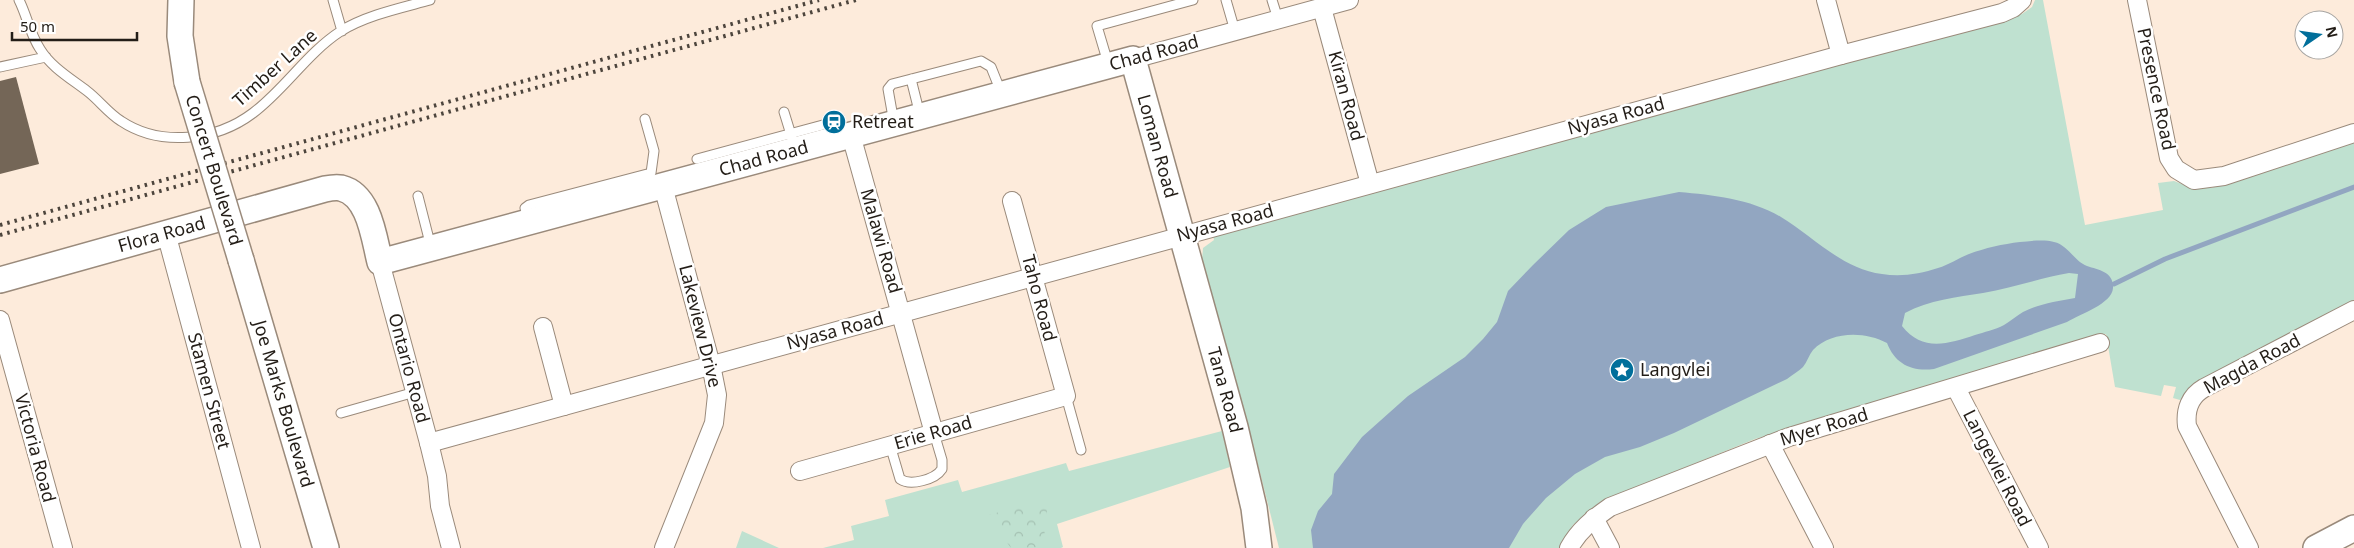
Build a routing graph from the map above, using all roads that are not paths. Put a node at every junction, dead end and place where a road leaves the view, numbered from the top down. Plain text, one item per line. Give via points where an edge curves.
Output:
1 (19, 0) edge
2 (181, 0) edge
3 (333, 0) edge
4 (430, 0) edge
5 (1193, 0) edge
6 (1226, 0) edge
7 (1272, 0) edge
8 (1349, 0) edge
9 (1826, 0) edge
10 (2137, 0) edge
11 (2021, 2) edge
12 (1322, 8) junction
13 (1278, 19) junction
14 (342, 31) junction
15 (1235, 31) junction
16 (1841, 55) junction
17 (46, 57) junction
18 (1133, 59) junction
19 (1108, 66) junction
20 (0, 67) edge
21 (911, 79) junction
22 (1001, 95) junction
23 (784, 112) dead end
24 (920, 117) junction
25 (645, 119) dead end
26 (894, 124) junction
27 (843, 129) junction
28 (2354, 133) edge
29 (793, 142) junction
30 (697, 159) dead end
31 (1370, 184) junction
32 (663, 186) junction
33 (352, 193) joint
34 (418, 196) dead end
35 (1012, 201) dead end
36 (528, 222) junction
37 (166, 234) junction
38 (1181, 236) junction
39 (431, 248) junction
40 (241, 260) joint
41 (380, 262) junction
42 (1033, 276) junction
43 (0, 280) edge
44 (2354, 310) edge
45 (901, 313) junction
46 (0, 320) edge
47 (543, 328) dead end
48 (2100, 343) dead end
49 (711, 365) junction
50 (1956, 388) junction
51 (415, 392) junction
52 (1066, 396) junction
53 (564, 406) junction
54 (341, 413) dead end
55 (934, 433) junction
56 (429, 443) junction
57 (1770, 444) junction
58 (890, 445) junction
59 (1081, 450) dead end
60 (800, 471) dead end
61 (1254, 508) junction
62 (1594, 518) junction
63 (2354, 528) edge
64 (62, 548) edge
65 (252, 548) edge
66 (326, 548) edge
67 (451, 548) edge
68 (664, 548) edge
69 (1259, 548) edge
70 (1265, 548) edge
71 (1569, 548) edge
72 (1610, 548) edge
73 (1824, 548) edge
74 (2038, 548) edge
75 (2249, 548) edge
76 (2316, 548) edge

1 - 17 lane, Timber Lane via 33,37
2 - 40 street, Concert Boulevard, bridge via 180,36 187,82
3 - 14 lane
4 - 14 lane, Timber Lane via 388,12
5 - 19 lane via 1097,26
6 - 15 lane
7 - 13 lane
8 - 12 street, Chad Road
9 - 16 street
10 - 28 street, Presence Road via 2170,158 2176,169 2194,180 2224,176
11 - 16 street, Nyasa Road via 2002,13
12 - 13 street, Chad Road
12 - 31 street, Kiran Road
13 - 15 street, Chad Road
14 - 17 lane, Timber Lane via 251,114 227,128 173,139 137,130 120,121
15 - 18 street, Chad Road
16 - 31 street, Nyasa Road
17 - 20 lane
18 - 19 street, Chad Road
18 - 38 street, Loman Road
19 - 22 street, Chad Road
21 - 22 lane via 981,61 991,67
21 - 24 lane
21 - 26 lane via 889,86
22 - 24 street, Chad Road
23 - 29 lane
24 - 26 street, Chad Road
25 - 36 lane via 654,151 650,173 529,205 525,208
26 - 27 street, Chad Road
27 - 29 street, Chad Road
27 - 45 street, Malawi Road
29 - 30 lane
29 - 32 street, Chad Road
31 - 38 street, Nyasa Road
32 - 36 street, Chad Road
32 - 49 street, Lakeview Drive
33 - 37 street, Flora Road via 341,188 325,188
33 - 41 street, Ontario Road via 367,214
34 - 39 lane
35 - 42 street, Taho Road
36 - 39 street, Chad Road
37 - 43 street, Flora Road
37 - 65 street, Stamen Street
38 - 42 street, Nyasa Road
38 - 61 street, Tana Road via 1235,427
39 - 41 street, Chad Road
40 - 66 street, Joe Marks Boulevard
41 - 51 street, Ontario Road
42 - 45 street, Nyasa Road
42 - 52 street, Taho Road
44 - 75 street, Magda Road via 2204,388 2190,400 2187,426
45 - 49 street, Nyasa Road
45 - 55 street, Malawi Road
46 - 64 street, Victoria Road
47 - 53 street
48 - 50 street, Myer Road
49 - 53 street, Nyasa Road
49 - 68 street, Lakeview Drive via 717,395 714,423
50 - 57 street, Myer Road
50 - 74 street, Langevlei Road
51 - 54 lane
51 - 56 street, Ontario Road
52 - 55 street, Erie Road
52 - 59 lane
53 - 56 street, Nyasa Road
55 - 58 street, Erie Road
55 - 58 lane via 942,460 942,470 936,476 909,483 900,478
56 - 67 street, Ontario Road
57 - 62 street, Myer Road via 1610,507
57 - 73 street
58 - 60 street, Erie Road
61 - 69 street, Tana Road
61 - 70 street
62 - 71 street, Myer Road
62 - 72 street
63 - 76 street

